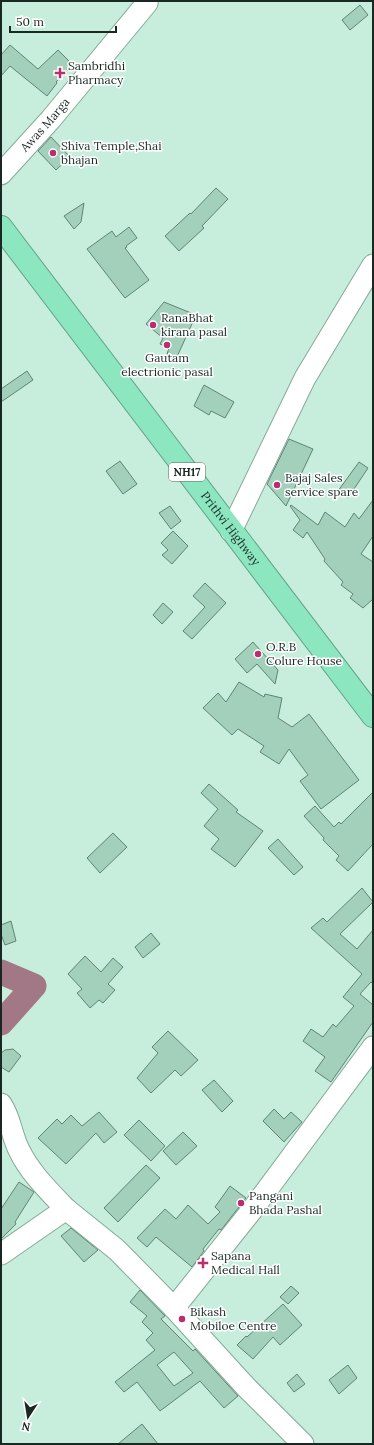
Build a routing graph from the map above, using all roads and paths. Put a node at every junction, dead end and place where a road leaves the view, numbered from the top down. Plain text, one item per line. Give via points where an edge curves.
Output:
1 (146, 1) edge
2 (1, 174) edge
3 (1, 227) edge
4 (373, 264) edge
5 (231, 531) junction
6 (373, 716) edge
7 (373, 1047) edge
8 (1, 1104) edge
9 (66, 1209) junction
10 (1, 1254) edge
11 (174, 1308) junction
12 (303, 1444) edge

1 - 2 street, Awas Marga via 148,3 51,119
3 - 5 highway, Prithvi Highway / NH17
4 - 5 street via 305,378
5 - 6 highway, Prithvi Highway / NH17
7 - 11 street via 252,1210
8 - 9 street via 7,1113 18,1149 36,1178
9 - 10 street
9 - 11 street via 117,1250
11 - 12 street via 246,1387

